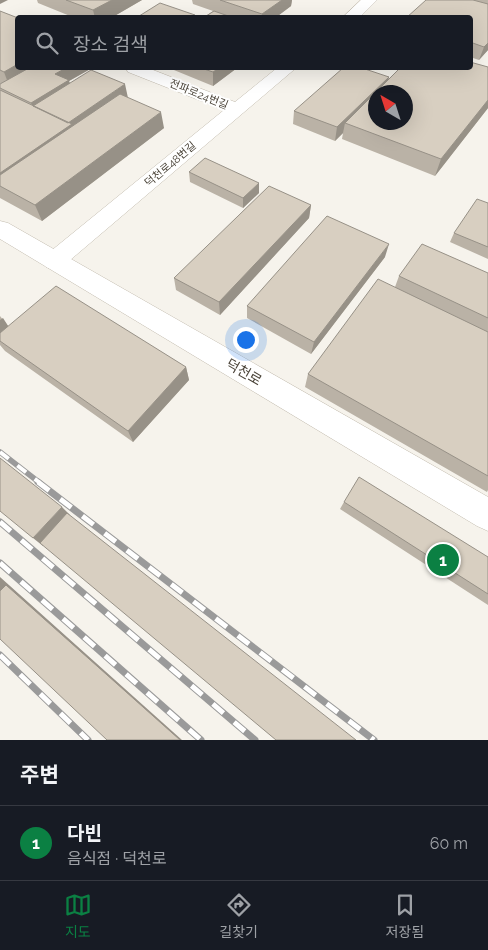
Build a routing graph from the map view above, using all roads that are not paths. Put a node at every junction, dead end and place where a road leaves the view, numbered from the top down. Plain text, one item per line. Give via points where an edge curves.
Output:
1 (370, 0) edge
2 (352, 15) edge
3 (139, 70) edge
4 (284, 70) edge
5 (237, 108) junction
6 (0, 229) edge
7 (54, 261) junction
8 (488, 515) edge

1 - 2 street
3 - 5 street, 전파로24번길
4 - 5 street, 덕천로48번길
5 - 7 street, 덕천로48번길
6 - 7 street, 덕천로
7 - 8 street, 덕천로

